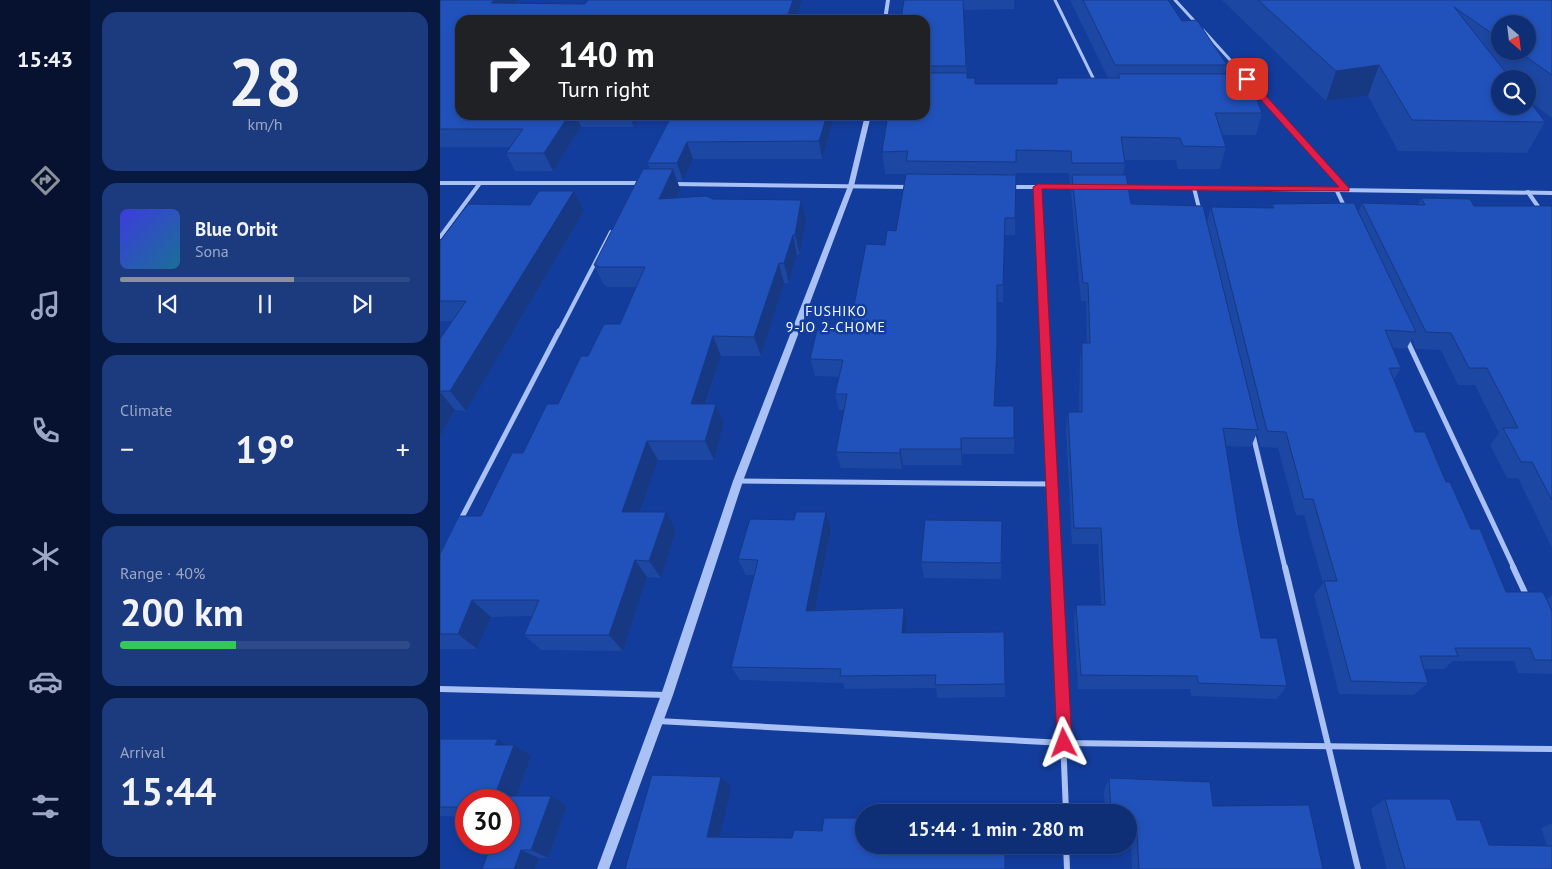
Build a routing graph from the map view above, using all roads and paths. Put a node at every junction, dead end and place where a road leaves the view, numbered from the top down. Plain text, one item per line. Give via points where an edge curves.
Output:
1 (888, 0) edge
2 (1055, 0) edge
3 (1175, 0) edge
4 (886, 15) edge
5 (1099, 92) edge
6 (1249, 92) edge
7 (1259, 92) junction
8 (867, 120) edge
9 (440, 183) edge
10 (480, 183) junction
11 (637, 183) junction
12 (646, 183) edge
13 (666, 184) edge
14 (851, 186) junction
15 (910, 186) edge
16 (1008, 187) edge
17 (1038, 187) junction
18 (1087, 187) edge
19 (1116, 187) edge
20 (1194, 188) junction
21 (1336, 189) junction
22 (1346, 189) junction
23 (632, 192) edge
24 (1528, 192) junction
25 (1552, 193) edge
26 (1542, 212) edge
27 (1349, 216) edge
28 (1201, 217) edge
29 (614, 227) edge
30 (440, 238) edge
31 (1404, 334) edge
32 (1251, 428) edge
33 (738, 481) junction
34 (1052, 484) junction
35 (458, 524) edge
36 (1531, 604) edge
37 (440, 689) edge
38 (667, 695) junction
39 (657, 721) junction
40 (1064, 743) junction
41 (1326, 746) junction
42 (1552, 749) edge
43 (1066, 804) edge
44 (1066, 854) edge
45 (603, 869) edge
46 (1067, 869) edge
47 (1358, 869) edge

1 - 4 street
2 - 5 street
3 - 7 street
6 - 7 street
7 - 22 street
8 - 14 street
9 - 10 street
10 - 11 street
10 - 30 street
11 - 12 street
11 - 23 street
13 - 14 street
14 - 15 street
14 - 33 street
16 - 17 street
17 - 18 street
17 - 34 street
19 - 20 street
20 - 21 street
20 - 28 street
21 - 22 street
21 - 27 street
22 - 24 street
24 - 25 street
24 - 26 street
29 - 35 street
31 - 36 street
32 - 41 street
33 - 34 street
33 - 38 street
34 - 40 street
37 - 38 street
38 - 39 street
39 - 40 street
39 - 45 street
40 - 41 street
40 - 43 street
41 - 42 street
41 - 47 street
44 - 46 street

